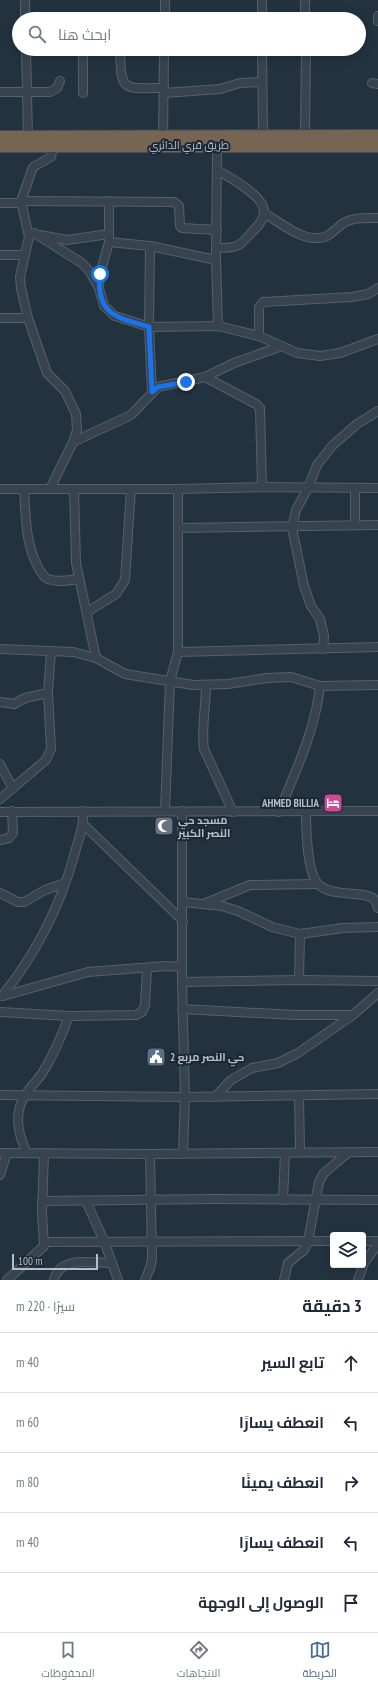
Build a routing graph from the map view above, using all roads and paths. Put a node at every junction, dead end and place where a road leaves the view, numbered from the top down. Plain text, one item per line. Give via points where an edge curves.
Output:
1 (24, 0) edge
2 (165, 0) edge
3 (262, 0) edge
4 (305, 0) edge
5 (25, 12) edge
6 (165, 12) edge
7 (262, 12) edge
8 (306, 12) edge
9 (378, 16) edge
10 (378, 21) edge
11 (26, 56) edge
12 (83, 56) edge
13 (120, 56) edge
14 (164, 56) edge
15 (262, 56) edge
16 (306, 56) edge
17 (60, 81) dead end
18 (262, 82) junction
19 (164, 90) junction
20 (0, 92) edge
21 (27, 93) junction
22 (83, 93) dead end
23 (263, 136) junction
24 (305, 136) junction
25 (378, 136) edge
26 (0, 137) edge
27 (28, 137) junction
28 (163, 141) junction
29 (217, 145) junction
30 (0, 146) edge
31 (53, 146) junction
32 (378, 146) edge
33 (217, 170) junction
34 (109, 201) junction
35 (21, 202) junction
36 (0, 203) edge
37 (264, 213) junction
38 (378, 218) edge
39 (217, 230) junction
40 (31, 232) junction
41 (109, 238) junction
42 (150, 246) junction
43 (216, 248) junction
44 (0, 255) edge
45 (24, 255) junction
46 (216, 260) junction
47 (99, 288) junction
48 (378, 288) edge
49 (0, 318) edge
50 (28, 318) junction
51 (218, 326) junction
52 (149, 327) junction
53 (259, 336) junction
54 (378, 339) edge
55 (282, 346) junction
56 (205, 377) junction
57 (152, 392) junction
58 (378, 411) edge
59 (73, 442) junction
60 (262, 487) junction
61 (308, 488) junction
62 (355, 488) junction
63 (378, 488) edge
64 (0, 489) edge
65 (24, 489) junction
66 (50, 489) junction
67 (74, 489) junction
68 (131, 489) junction
69 (178, 489) junction
70 (355, 525) junction
71 (378, 525) edge
72 (178, 528) junction
73 (292, 528) junction
74 (79, 580) junction
75 (87, 612) junction
76 (378, 647) edge
77 (0, 649) edge
78 (323, 649) junction
79 (51, 651) junction
80 (178, 652) junction
81 (96, 658) junction
82 (170, 681) junction
83 (378, 685) edge
84 (206, 686) junction
85 (320, 686) junction
86 (48, 693) junction
87 (0, 702) edge
88 (0, 764) edge
89 (12, 787) junction
90 (0, 799) edge
91 (306, 811) junction
92 (378, 811) edge
93 (0, 812) edge
94 (12, 812) junction
95 (83, 812) junction
96 (165, 812) junction
97 (182, 812) junction
98 (233, 812) junction
99 (279, 812) junction
100 (84, 825) junction
101 (0, 840) edge
102 (65, 883) junction
103 (318, 884) junction
104 (0, 893) edge
105 (183, 902) junction
106 (206, 904) junction
107 (378, 908) edge
108 (183, 921) junction
109 (378, 927) edge
110 (300, 934) junction
111 (182, 966) junction
112 (146, 968) junction
113 (299, 980) junction
114 (378, 981) edge
115 (182, 982) junction
116 (378, 993) edge
117 (1, 996) edge
118 (182, 1009) junction
119 (0, 1012) edge
120 (353, 1015) junction
121 (69, 1016) junction
122 (378, 1094) edge
123 (0, 1095) edge
124 (25, 1095) junction
125 (299, 1096) junction
126 (184, 1097) junction
127 (215, 1097) junction
128 (285, 1152) junction
129 (300, 1152) junction
130 (349, 1152) junction
131 (378, 1152) edge
132 (4, 1153) edge
133 (27, 1153) junction
134 (44, 1153) junction
135 (150, 1154) junction
136 (183, 1154) junction
137 (0, 1175) edge
138 (150, 1200) junction
139 (283, 1200) junction
140 (316, 1200) junction
141 (378, 1200) edge
142 (42, 1201) junction
143 (86, 1201) junction
144 (104, 1241) junction
145 (151, 1241) junction
146 (308, 1241) junction
147 (330, 1241) edge
148 (366, 1241) edge
149 (378, 1241) edge
150 (44, 1242) junction
151 (378, 1244) edge
152 (112, 1263) junction
153 (7, 1280) edge
154 (54, 1280) edge
155 (118, 1280) edge
156 (145, 1280) edge
157 (284, 1280) edge
158 (358, 1280) edge

1 - 5 street
2 - 6 street
3 - 7 street
4 - 8 street
9 - 10 street
11 - 21 street
12 - 22 street
13 - 19 street via 120,77 125,85
14 - 19 street
15 - 18 street
16 - 24 street
17 - 21 street via 53,91
18 - 19 street via 240,83 220,90
18 - 23 street
19 - 28 street
20 - 21 street
21 - 27 street
23 - 24 highway, طريق قري الدائري
23 - 28 highway, طريق قري الدائري
24 - 25 highway, طريق قري الدائري
26 - 27 highway, طريق قري الدائري
27 - 28 highway, طريق قري الدائري
28 - 29 highway, طريق قري الدائري
28 - 31 highway, طريق قري الدائري
29 - 32 highway, طريق قري الدائري
29 - 33 street
30 - 31 highway, طريق قري الدائري
31 - 35 street via 51,157 32,169
33 - 37 street via 258,198
33 - 39 street
34 - 35 street
34 - 39 street via 174,202 179,206 182,228
34 - 41 street
35 - 36 street
35 - 40 street
37 - 38 street via 299,234 318,237 329,234 346,221
37 - 43 street via 260,224 237,248
39 - 43 street
40 - 41 street via 67,240
40 - 45 street
40 - 47 street via 82,263
41 - 42 street
41 - 47 street
42 - 46 street
42 - 52 street
43 - 46 street
44 - 45 street
45 - 50 street via 20,283
46 - 51 street
47 - 52 street via 104,306 115,316
48 - 53 street via 368,294 352,297 263,302 259,307
49 - 50 street
50 - 59 street via 47,373 65,391 76,414 77,430
51 - 52 street
51 - 53 street
52 - 57 street
53 - 55 street
54 - 55 street via 340,353 320,356 298,353
55 - 56 street via 234,363
56 - 57 street via 158,387
56 - 60 street via 260,408
57 - 59 street via 131,415
58 - 61 street via 357,424 332,446 317,465
59 - 66 street
60 - 61 street
60 - 69 street
61 - 62 street
61 - 73 street via 296,510
62 - 63 street
62 - 70 street
64 - 65 street
65 - 66 street
65 - 74 street via 28,542 42,575 47,579
66 - 67 street
67 - 68 street
67 - 74 street via 76,563
68 - 69 street
68 - 75 street via 125,580 116,594
69 - 72 street
70 - 71 street
70 - 73 street
72 - 73 street
72 - 80 street
73 - 78 street via 304,586 311,606 320,619 324,636
74 - 75 street
75 - 81 street
76 - 78 street
77 - 79 street
78 - 80 street
79 - 81 street via 73,652
79 - 86 street
80 - 82 street
81 - 82 street via 125,674
82 - 84 street
82 - 96 street
83 - 85 street
84 - 85 street via 291,677
84 - 98 street via 202,739 204,749
85 - 99 street via 317,710 309,738
86 - 87 street via 25,698 14,704
86 - 89 street via 52,749 46,760
88 - 89 street
89 - 90 street
91 - 92 street
91 - 99 street
91 - 103 street via 310,862
93 - 94 street
94 - 95 street
94 - 101 street via 13,833 9,838
95 - 96 street
95 - 100 street
96 - 97 street
97 - 98 street
97 - 105 street
98 - 99 street
100 - 102 street
100 - 108 street
102 - 104 street via 24,902 18,902
102 - 117 street via 37,945 21,973
103 - 106 street via 250,885
103 - 107 street via 346,895 367,895 374,899
105 - 106 street
105 - 108 street
106 - 110 street via 238,911 272,927
108 - 111 street
109 - 110 street via 343,928
110 - 113 street
111 - 112 street
111 - 115 street
112 - 117 street via 88,972
112 - 121 street via 145,1005 142,1012 136,1015
113 - 114 street
113 - 115 street
115 - 118 street
116 - 120 street
118 - 120 street via 295,1015
118 - 126 street
119 - 121 street
120 - 127 street via 298,1053 278,1063 252,1068 236,1077
121 - 124 street via 51,1059
122 - 125 street
123 - 124 street
124 - 126 street
124 - 133 street via 18,1117 19,1136
125 - 127 street
125 - 129 street
126 - 127 street
126 - 136 street
128 - 129 street
128 - 136 street
128 - 139 street
129 - 130 street
130 - 131 street
130 - 140 street via 324,1173 319,1182
132 - 133 street
132 - 137 street
133 - 134 street
134 - 135 street
134 - 142 street
135 - 136 street
135 - 138 street
138 - 139 street
138 - 143 street
138 - 145 street
139 - 140 street
140 - 141 street
140 - 146 street
142 - 143 street
142 - 150 street
143 - 144 street
144 - 145 street
144 - 150 street
144 - 152 street
145 - 146 street
145 - 156 street via 150,1268
146 - 147 street
146 - 157 street via 304,1250 288,1263
148 - 149 street
150 - 153 street via 41,1249
151 - 158 street via 364,1263
152 - 154 street via 69,1262 60,1268
152 - 155 street

